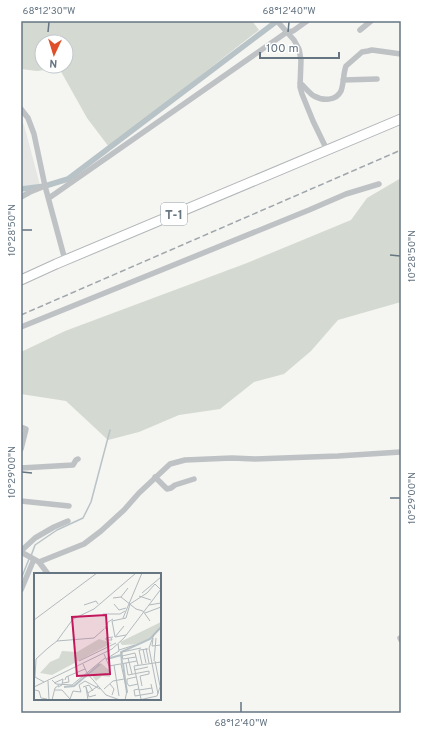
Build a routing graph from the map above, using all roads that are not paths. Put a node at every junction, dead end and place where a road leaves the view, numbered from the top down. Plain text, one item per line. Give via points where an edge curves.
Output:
1 (277, 21) edge
2 (307, 21) edge
3 (372, 21) edge
4 (360, 30) dead end
5 (287, 32) junction
6 (401, 54) edge
7 (376, 79) dead end
8 (343, 80) junction
9 (300, 83) junction
10 (21, 109) edge
11 (401, 119) edge
12 (327, 150) junction
13 (379, 184) dead end
14 (45, 186) junction
15 (21, 197) edge
16 (49, 198) junction
17 (65, 260) junction
18 (21, 280) edge
19 (21, 327) edge
20 (21, 427) edge
21 (21, 449) edge
22 (401, 452) edge
23 (78, 459) dead end
24 (21, 468) edge
25 (155, 477) junction
26 (194, 479) dead end
27 (21, 501) edge
28 (69, 506) dead end
29 (68, 520) dead end
30 (22, 553) edge
31 (35, 560) junction
32 (47, 573) edge
33 (21, 590) edge

1 - 5 street
2 - 5 street
3 - 4 street
5 - 9 street via 300,49
5 - 16 street
6 - 8 street via 372,50 362,52 346,66
7 - 8 street
8 - 9 street via 337,96 330,99 313,95
9 - 12 street via 302,94
10 - 14 street via 28,118 34,134
11 - 12 main road, T-1
12 - 17 main road, T-1
13 - 19 street via 346,194
14 - 15 street
14 - 16 street
16 - 17 street
17 - 18 main road, T-1
20 - 21 street via 26,428
22 - 25 street via 184,460 170,464
23 - 24 street via 73,465
25 - 26 street via 167,488
25 - 31 street via 124,510 84,544
27 - 28 street
29 - 30 street via 35,538
30 - 31 street
31 - 32 street
31 - 33 street

